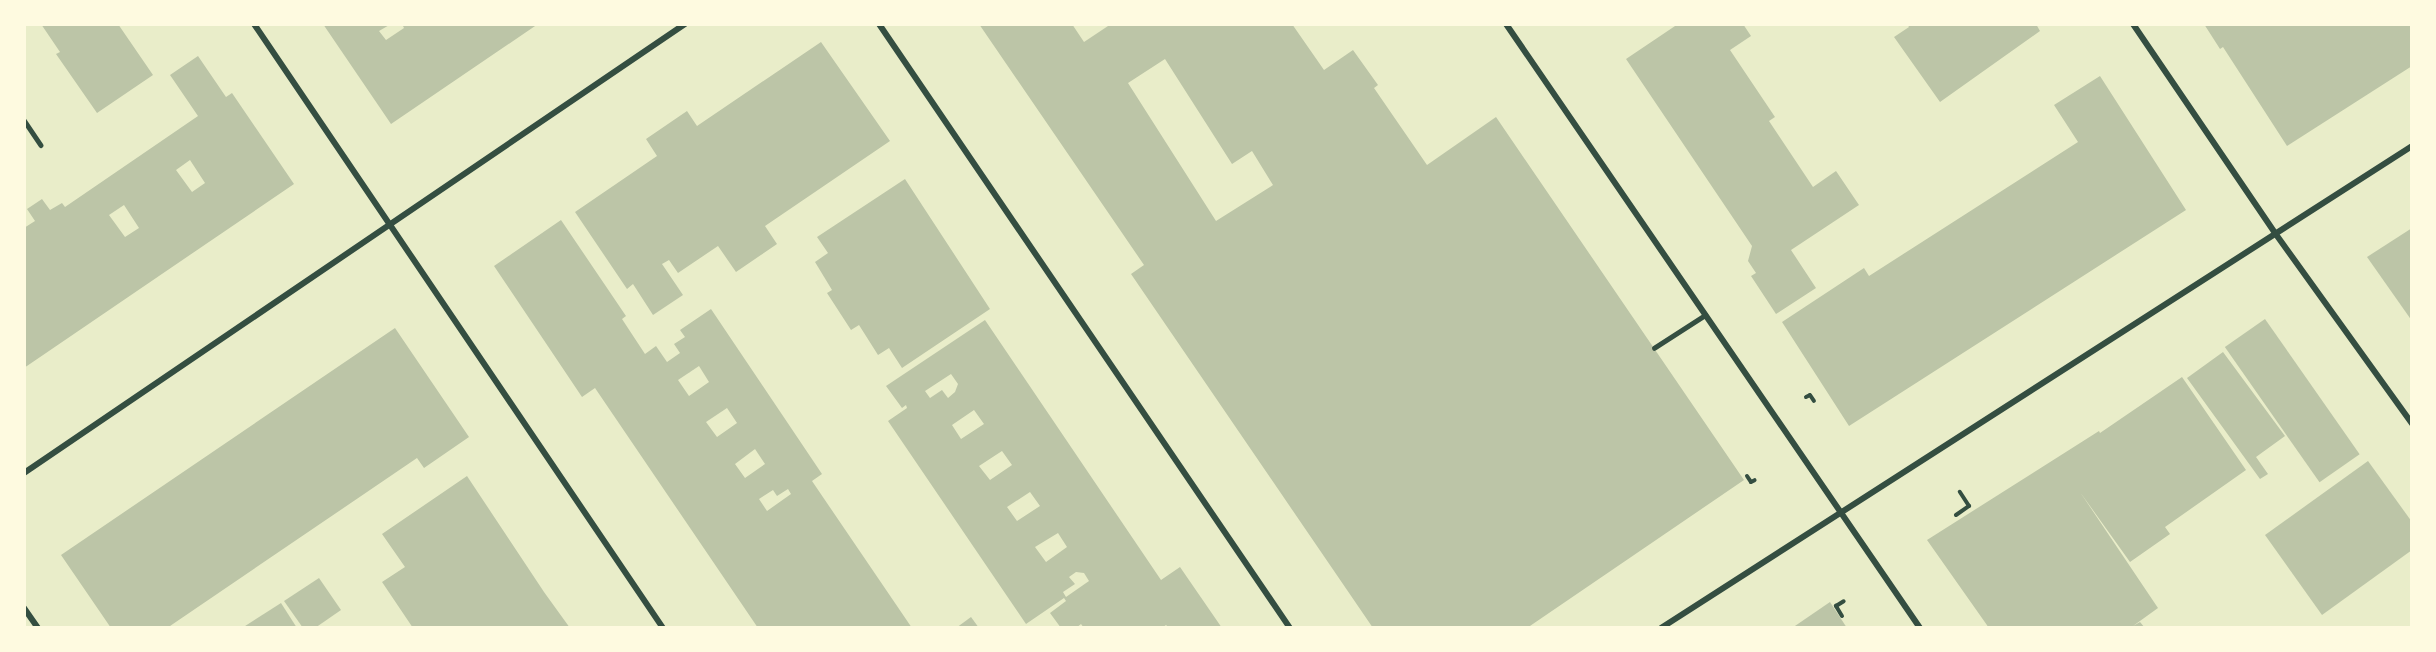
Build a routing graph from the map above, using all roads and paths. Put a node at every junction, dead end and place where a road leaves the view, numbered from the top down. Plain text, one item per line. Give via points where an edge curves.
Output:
1 (254, 24) edge
2 (685, 24) edge
3 (879, 24) edge
4 (1506, 24) edge
5 (2133, 24) edge
6 (24, 120) edge
7 (41, 145) dead end
8 (2412, 146) edge
9 (390, 225) junction
10 (2275, 233) junction
11 (1705, 315) junction
12 (1654, 348) dead end
13 (1806, 398) dead end
14 (1814, 401) dead end
15 (2412, 424) edge
16 (24, 473) edge
17 (1747, 476) dead end
18 (1755, 480) dead end
19 (1960, 492) dead end
20 (1839, 513) junction
21 (1956, 515) dead end
22 (1844, 601) dead end
23 (24, 608) edge
24 (1842, 616) dead end
25 (38, 628) edge
26 (663, 628) edge
27 (1290, 628) edge
28 (1661, 628) edge
29 (1920, 628) edge

1 - 9 street
2 - 9 street
3 - 27 street
4 - 11 street
5 - 10 street
6 - 7 lane
8 - 10 street
9 - 16 street
9 - 26 street
10 - 15 street
10 - 20 street
11 - 12 lane
11 - 20 street
13 - 14 path via 1810,395
17 - 18 path via 1751,482
19 - 21 path via 1969,506
20 - 28 street
20 - 29 street
22 - 24 path via 1836,606
23 - 25 street

